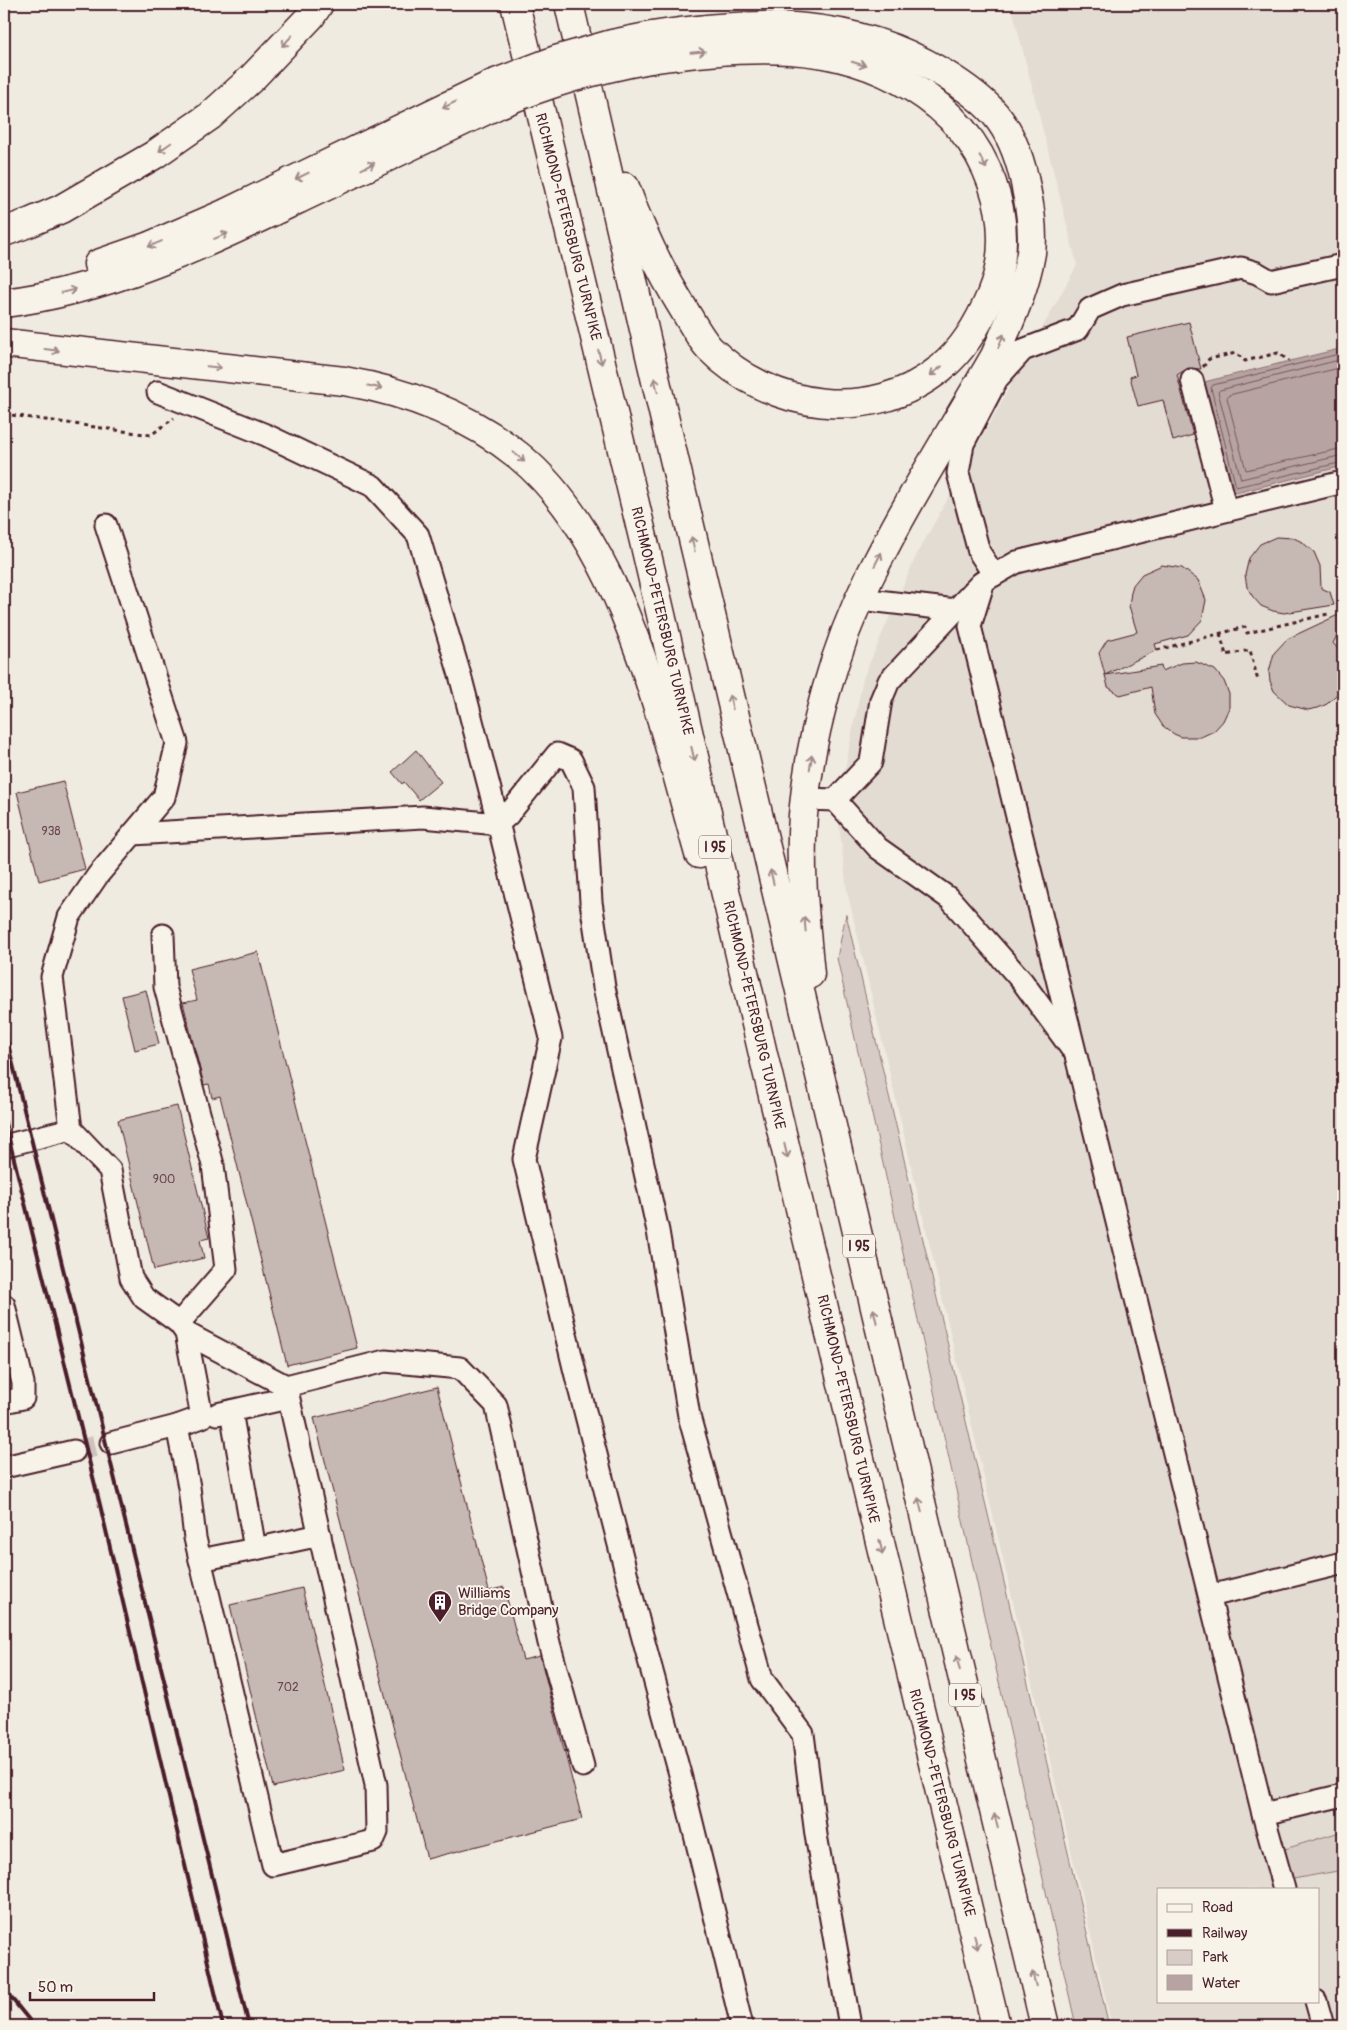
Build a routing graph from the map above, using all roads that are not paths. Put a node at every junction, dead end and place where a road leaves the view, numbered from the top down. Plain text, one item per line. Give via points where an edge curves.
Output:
1 (319, 4) edge
2 (515, 4) edge
3 (570, 4) edge
4 (651, 47) junction
5 (496, 94) junction
6 (4, 232) edge
7 (1343, 265) edge
8 (4, 284) edge
9 (4, 303) edge
10 (4, 343) edge
11 (1192, 380) road end
12 (158, 392) dead end
13 (1343, 482) edge
14 (1226, 510) junction
15 (106, 525) dead end
16 (989, 578) junction
17 (860, 599) junction
18 (956, 610) junction
19 (806, 799) junction
20 (835, 800) junction
21 (498, 824) junction
22 (133, 834) junction
23 (163, 935) dead end
24 (763, 1054) junction
25 (1076, 1056) junction
26 (71, 1129) junction
27 (832, 1129) junction
28 (4, 1146) edge
29 (4, 1305) edge
30 (183, 1328) junction
31 (287, 1392) junction
32 (4, 1402) edge
33 (231, 1411) junction
34 (202, 1417) junction
35 (177, 1426) junction
36 (111, 1443) tunnel mouth
37 (74, 1451) tunnel mouth
38 (4, 1466) edge
39 (320, 1535) junction
40 (255, 1549) junction
41 (200, 1560) junction
42 (1343, 1563) edge
43 (1210, 1596) junction
44 (583, 1766) dead end
45 (1343, 1795) edge
46 (1263, 1814) junction
47 (1284, 1888) edge
48 (1316, 2002) edge
49 (742, 2026) edge
50 (850, 2026) edge
51 (996, 2026) edge
52 (1045, 2026) edge
53 (1323, 2026) edge

1 -> 6 highway via 252,78 210,116 154,155 61,209
2 -> 24 highway, RICHMOND-PETERSBURG TURNPIKE / I 95
4 -> 3 highway via 689,53 793,50 862,64 891,76 930,100 955,121 979,154 993,187 1000,213 1002,252 991,295 952,358 918,384 889,396 826,404 774,392 739,374 722,359 694,327 645,237 620,174
27 -> 3 highway, I 95
4 - 5 highway, bridge via 538,87
17 -> 4 highway via 888,542 994,356 1021,292 1031,250 1032,228 1016,148 998,116 958,81 917,57 864,37 790,26 727,26
5 -> 8 highway via 147,247 69,272
9 -> 5 highway via 72,291 141,270 230,232
7 - 16 lane via 1271,281 1241,268 1122,295 1090,309 1078,329 1023,350 997,379 988,396 963,444 958,473
10 -> 24 highway via 376,386 439,408 493,437 520,457 563,504 581,530 600,561 631,629 709,892
11 - 14 lane
12 - 21 lane via 266,435 373,486 418,535 460,675
13 - 14 lane
14 - 16 lane via 1017,562
15 - 22 lane via 177,743 164,797
16 - 18 lane
16 - 25 lane via 970,626
17 - 18 lane
19 -> 17 highway via 829,683
18 - 20 lane via 890,681 881,700 871,762
19 - 20 lane
27 -> 19 highway via 804,920 802,856
20 - 25 lane via 878,848 950,900 1022,981
21 - 22 lane via 423,817
21 - 49 lane via 551,1038 524,1158 574,1372 681,1778
21 - 50 lane via 557,754 571,760 584,787 591,902 604,988 658,1231 689,1416 762,1679 803,1734 816,1834
22 - 26 lane via 69,916 52,977
23 - 30 lane via 165,987 213,1165 226,1269
24 -> 51 highway, RICHMOND-PETERSBURG TURNPIKE / I 95
25 - 43 lane
26 - 28 lane
26 - 30 lane via 110,1170 132,1278 144,1298
52 -> 27 highway, I 95
29 - 32 lane via 23,1383 23,1398
30 - 31 lane
30 - 34 lane
31 - 33 lane
31 - 39 lane
31 - 44 lane via 385,1360 460,1368 496,1405 549,1643
33 - 34 lane
33 - 40 lane
34 - 35 lane
35 - 36 lane
35 - 41 lane
37 - 38 lane
39 - 40 lane
39 - 41 lane via 376,1785 377,1832 373,1841 273,1865
40 - 41 lane
42 - 43 lane
43 - 46 lane
45 - 46 lane
46 - 47 lane
48 - 53 lane

